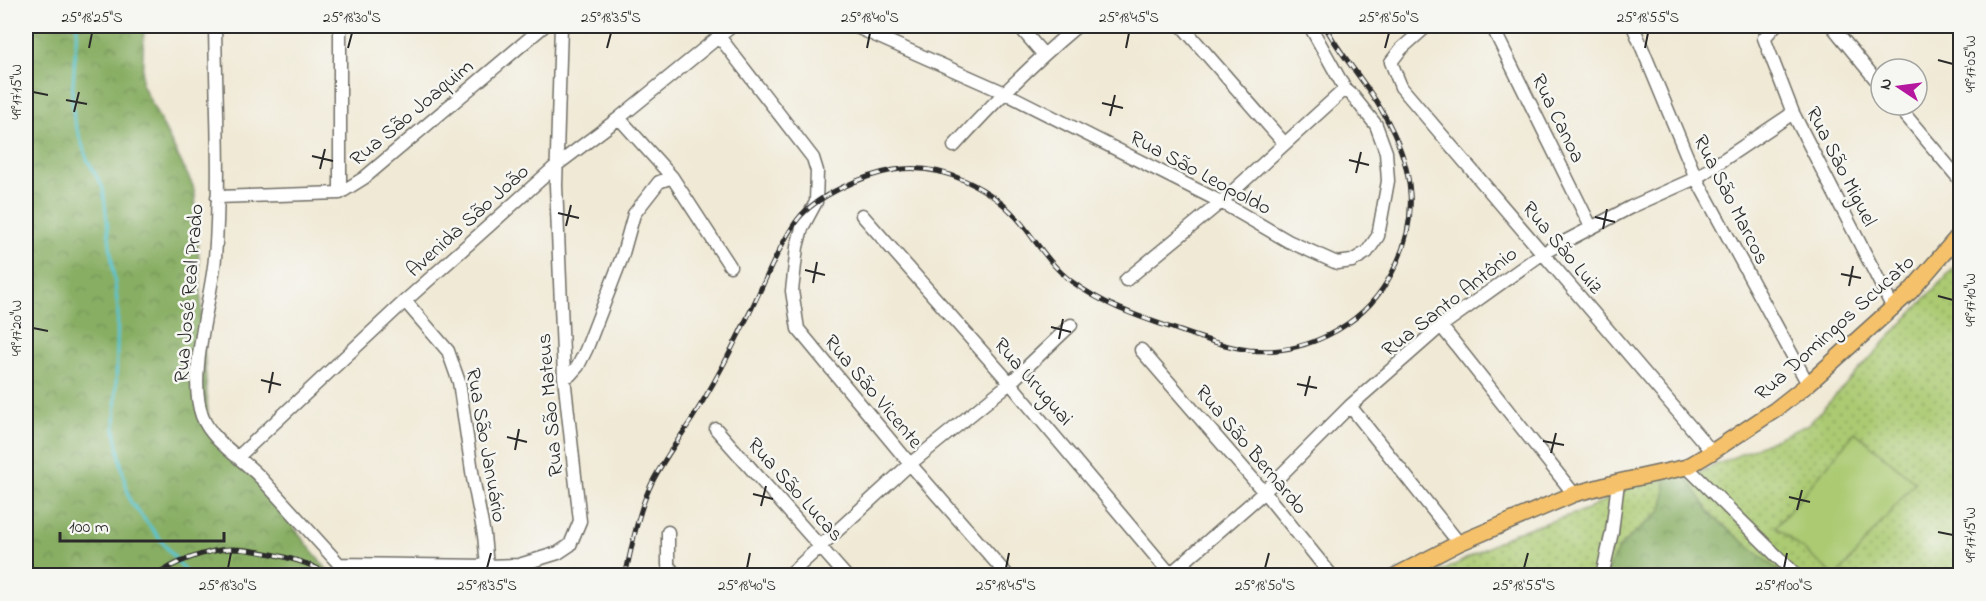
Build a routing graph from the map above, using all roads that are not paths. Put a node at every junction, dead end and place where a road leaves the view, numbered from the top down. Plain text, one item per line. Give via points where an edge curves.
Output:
1 (215, 26) edge
2 (340, 26) edge
3 (544, 26) edge
4 (561, 26) edge
5 (732, 26) edge
6 (854, 26) edge
7 (1019, 26) edge
8 (1077, 26) edge
9 (1182, 26) edge
10 (1310, 26) edge
11 (1427, 26) edge
12 (1492, 26) edge
13 (1633, 26) edge
14 (1775, 26) edge
15 (1832, 26) edge
16 (718, 35) junction
17 (1043, 54) junction
18 (1869, 71) edge
19 (1345, 89) junction
20 (1003, 92) junction
21 (1793, 113) junction
22 (1907, 117) edge
23 (619, 118) junction
24 (1284, 143) junction
25 (954, 146) dead end
26 (558, 164) junction
27 (672, 177) junction
28 (1696, 178) junction
29 (1960, 180) edge
30 (340, 193) junction
31 (216, 196) junction
32 (1221, 202) junction
33 (862, 215) dead end
34 (1591, 227) junction
35 (1960, 234) edge
36 (1543, 253) junction
37 (730, 266) dead end
38 (1126, 280) dead end
39 (405, 302) junction
40 (1893, 308) junction
41 (1071, 325) dead end
42 (1441, 326) junction
43 (1140, 350) dead end
44 (564, 377) junction
45 (1010, 383) junction
46 (1808, 384) junction
47 (1350, 406) junction
48 (716, 429) dead end
49 (1712, 452) junction
50 (238, 456) junction
51 (910, 465) junction
52 (1687, 468) junction
53 (1618, 482) junction
54 (1264, 492) junction
55 (1574, 494) junction
56 (668, 532) dead end
57 (1459, 543) junction
58 (820, 546) junction
59 (340, 564) junction
60 (487, 571) edge
61 (1170, 575) edge
62 (350, 576) edge
63 (676, 576) edge
64 (788, 576) edge
65 (846, 576) edge
66 (1008, 576) edge
67 (1332, 576) edge
68 (1395, 576) edge
69 (1602, 576) edge
70 (1797, 576) edge

1 - 31 street, Rua José Real Prado
2 - 30 street
3 - 30 street, Rua São Joaquim via 364,178
4 - 26 street, Rua São Mateus
5 - 16 street, Avenida São João
6 - 20 street, Rua São Leopoldo
7 - 17 street
8 - 17 street
9 - 24 street
10 - 19 street, Rua São Leopoldo
11 - 36 street, Rua São Luiz via 1391,62 1401,87
12 - 34 street, Rua Canoa
13 - 28 street, Rua São Marcos
14 - 21 street, Rua São Miguel via 1764,38
15 - 18 street
16 - 23 street, Avenida São João
16 - 51 street, Rua São Vicente via 813,158 816,202 802,228 792,291 798,329
17 - 20 street
19 - 24 street
19 - 32 street, Rua São Leopoldo via 1376,125 1386,152 1388,181 1384,207 1378,236 1367,252 1352,261 1337,263 1288,241
20 - 25 street
20 - 32 street, Rua São Leopoldo
21 - 28 street, Rua Santo Antônio
21 - 40 street, Rua São Miguel
22 - 29 street
23 - 26 street, Avenida São João
23 - 27 street
24 - 32 street
26 - 39 street, Avenida São João
26 - 44 street, Rua São Mateus
27 - 37 street
27 - 44 street via 659,182 634,214 586,350 578,366
28 - 34 street, Rua Santo Antônio
28 - 46 street, Rua São Marcos
30 - 31 street, Rua São Joaquim
31 - 50 street, Rua José Real Prado via 215,260 197,388 202,415 214,436
32 - 38 street
33 - 45 street, Rua Uruguai
34 - 36 street, Rua Santo Antônio
35 - 40 main road, Rua Domingos Scucato
36 - 42 street, Rua Santo Antônio
36 - 49 street, Rua São Luiz
39 - 50 street, Avenida São João
39 - 60 street, Rua São Januário via 448,351 459,382
40 - 46 main road, Rua Domingos Scucato
41 - 45 street
42 - 47 street, Rua Santo Antônio
42 - 55 street
43 - 54 street, Rua São Bernardo
44 - 60 street, Rua São Mateus via 580,521 570,545 558,553
45 - 51 street
45 - 61 street, Rua Uruguai
46 - 49 main road, Rua Domingos Scucato
47 - 54 street, Rua Santo Antônio
47 - 57 street
48 - 58 street, Rua São Lucas
49 - 52 main road, Rua Domingos Scucato
50 - 59 street, Rua José Real Prado
51 - 58 street
51 - 66 street, Rua São Vicente
52 - 53 main road, Rua Domingos Scucato
52 - 70 street
53 - 55 main road, Rua Domingos Scucato
53 - 69 street
54 - 61 street, Rua Santo Antônio
54 - 67 street, Rua São Bernardo
55 - 57 main road, Rua Domingos Scucato
56 - 63 street via 668,565
57 - 68 main road, Rua Domingos Scucato
58 - 64 street
58 - 65 street, Rua São Lucas
59 - 60 street, Rua São Mateus
59 - 62 street, Rua José Real Prado

